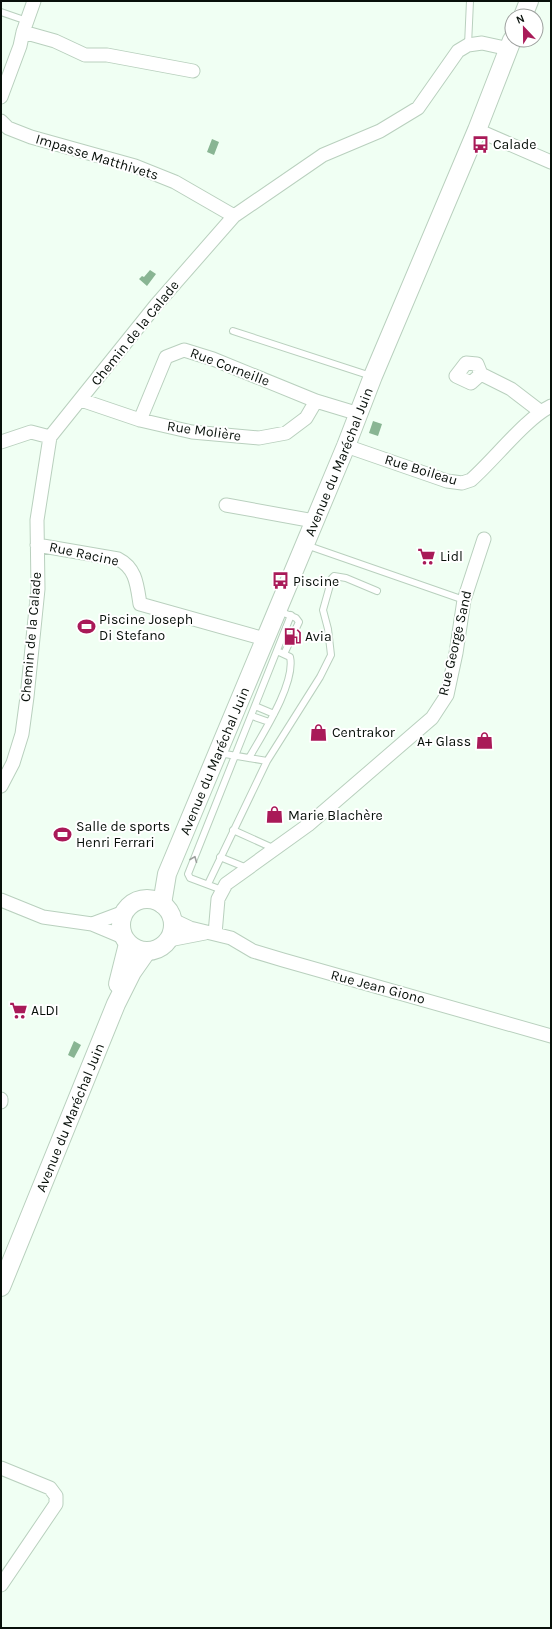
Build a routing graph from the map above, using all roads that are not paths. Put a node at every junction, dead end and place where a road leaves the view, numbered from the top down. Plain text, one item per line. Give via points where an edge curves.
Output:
1 (34, 1) edge
2 (470, 1) edge
3 (1, 12) edge
4 (24, 27) junction
5 (504, 44) edge
6 (468, 45) junction
7 (508, 48) edge
8 (193, 71) dead end
9 (1, 97) edge
10 (1, 121) edge
11 (477, 130) junction
12 (551, 162) edge
13 (234, 216) junction
14 (233, 332) dead end
15 (481, 374) dead end
16 (373, 376) junction
17 (81, 400) junction
18 (316, 401) junction
19 (546, 409) edge
20 (359, 414) junction
21 (140, 420) junction
22 (50, 436) junction
23 (1, 442) edge
24 (346, 446) junction
25 (226, 505) dead end
26 (314, 521) junction
27 (484, 539) dead end
28 (37, 544) junction
29 (304, 544) junction
30 (377, 591) dead end
31 (464, 600) junction
32 (284, 612) junction
33 (271, 645) junction
34 (284, 654) junction
35 (254, 706) junction
36 (274, 714) junction
37 (252, 716) junction
38 (269, 722) junction
39 (217, 752) junction
40 (236, 756) junction
41 (249, 758) junction
42 (267, 761) junction
43 (1, 786) edge
44 (233, 830) junction
45 (276, 849) junction
46 (220, 857) junction
47 (248, 869) junction
48 (208, 884) junction
49 (222, 890) junction
50 (1, 900) edge
51 (154, 901) junction
52 (124, 912) junction
53 (173, 920) junction
54 (92, 924) junction
55 (212, 933) junction
56 (126, 940) junction
57 (169, 940) junction
58 (146, 952) junction
59 (551, 1036) edge
60 (1, 1270) edge
61 (1, 1287) edge
62 (1, 1468) edge
63 (1, 1585) edge

1 - 4 street
2 - 6 lane
3 - 4 lane
4 - 8 street via 85,55 107,55
4 - 9 street via 20,46
5 - 6 street
6 - 13 street, Chemin de la Calade via 458,51 418,108 380,131 323,155
7 - 11 main road, Avenue du Maréchal Juin
10 - 13 street, Impasse Matthivets via 8,128 135,166 175,182
11 - 12 street
11 - 16 main road, Avenue du Maréchal Juin
13 - 17 street, Chemin de la Calade via 156,305
14 - 16 lane
15 - 19 street, Rue Boileau
16 - 20 main road, Avenue du Maréchal Juin
17 - 21 street, Rue Molière
17 - 22 street, Chemin de la Calade
18 - 20 street, Rue Corneille
18 - 21 street, Rue Molière via 306,418 286,433 259,438 192,432
18 - 21 street, Rue Corneille via 213,359 184,350 166,357
19 - 24 street, Rue Boileau via 471,480 462,483 447,481
20 - 24 main road, Avenue du Maréchal Juin
22 - 23 street via 31,432
22 - 28 street, Chemin de la Calade via 37,520
24 - 26 main road, Avenue du Maréchal Juin
25 - 26 street
26 - 29 main road, Avenue du Maréchal Juin
27 - 31 street, Rue George Sand
28 - 33 street, Rue Racine via 118,559 128,564 137,585 140,604
28 - 43 street, Chemin de la Calade via 38,589 22,734 13,763
29 - 31 lane
29 - 32 main road, Avenue du Maréchal Juin
30 - 42 lane via 346,578 332,578 323,610 331,655
31 - 45 street, Rue George Sand via 456,653 446,695 432,718 308,825
32 - 33 main road, Avenue du Maréchal Juin
32 - 34 lane via 299,622
33 - 34 lane
33 - 35 lane
33 - 39 main road, Avenue du Maréchal Juin
34 - 36 lane via 290,657 292,664 281,702
35 - 36 lane
35 - 37 lane
36 - 38 lane
37 - 38 lane
37 - 40 lane
38 - 41 lane
39 - 40 lane
39 - 51 main road, Avenue du Maréchal Juin via 168,874
40 - 41 lane
48 -> 40 lane via 190,878 188,874
41 - 42 lane
42 - 44 lane
44 - 45 lane
44 - 46 lane
45 - 47 street, Rue George Sand
46 - 47 lane
46 - 48 lane
47 - 49 street, Rue George Sand via 226,884
48 - 49 lane
49 - 55 street
50 - 54 street via 42,917
51 - 52 main road via 130,905
51 - 53 main road via 171,914
52 - 54 street
52 - 56 main road via 121,928
53 - 55 street, Rue Jean Giono via 190,928
53 - 57 main road
54 - 56 street
55 - 57 street, Rue Jean Giono
55 - 59 street, Rue Jean Giono via 231,938 253,951
56 - 58 main road
56 - 60 main road, Avenue du Maréchal Juin via 121,976
57 - 58 main road via 159,949
58 - 61 main road, Avenue du Maréchal Juin via 132,972 116,1004
62 - 63 street via 50,1488 56,1496 56,1504

